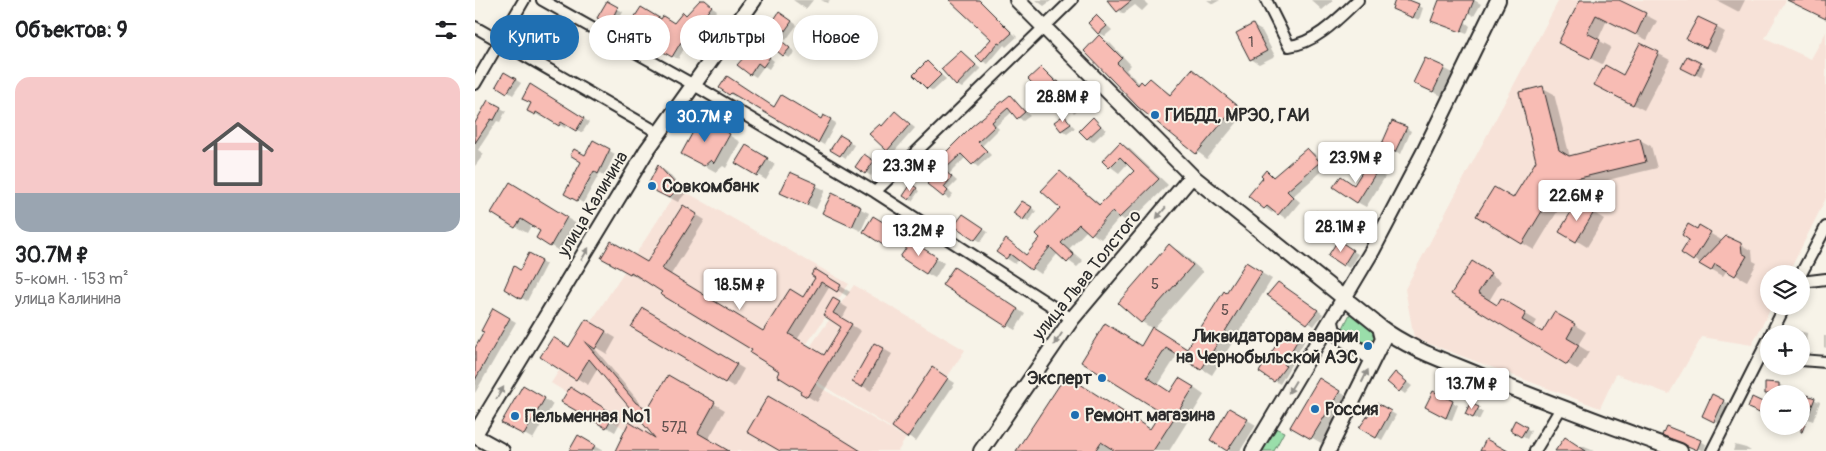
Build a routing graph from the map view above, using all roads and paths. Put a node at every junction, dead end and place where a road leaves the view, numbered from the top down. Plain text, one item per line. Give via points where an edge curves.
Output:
1 (524, 0) edge
2 (542, 0) edge
3 (754, 0) edge
4 (1017, 0) edge
5 (1072, 0) edge
6 (1266, 0) edge
7 (1358, 0) edge
8 (1499, 0) edge
9 (515, 15) edge
10 (475, 27) edge
11 (1042, 27) junction
12 (490, 36) edge
13 (490, 59) edge
14 (531, 60) edge
15 (475, 84) edge
16 (694, 85) junction
17 (659, 133) junction
18 (1192, 176) junction
19 (875, 192) junction
20 (1826, 227) edge
21 (1806, 265) edge
22 (1826, 279) edge
23 (1810, 281) edge
24 (1344, 300) junction
25 (1072, 319) junction
26 (1331, 322) junction
27 (1385, 334) junction
28 (1376, 354) junction
29 (1810, 361) edge
30 (1826, 362) edge
31 (1760, 364) edge
32 (1561, 408) junction
33 (475, 435) edge
34 (502, 451) edge
35 (981, 451) edge
36 (1253, 451) edge
37 (1328, 451) edge
38 (1535, 451) edge
39 (1680, 451) edge
40 (1712, 451) edge

1 - 9 street
2 - 16 street
3 - 16 street, улица Калинина
4 - 11 street
5 - 11 street
6 - 7 street via 1289,46 1303,44 1338,20
8 - 24 street via 1424,152
10 - 12 street
11 - 18 street
11 - 19 street
13 - 15 street
14 - 17 street
16 - 17 street, улица Калинина
16 - 19 street
33 -> 17 street, улица Калинина
18 - 24 street
18 -> 25 street, улица Льва Толстого
19 - 25 street
20 - 21 street
22 - 23 street
24 - 26 street
24 - 27 street
25 -> 35 street, улица Льва Толстого
26 - 28 street via 1333,331 1347,341 1367,355
26 -> 36 street
27 - 28 street
27 - 32 street
37 -> 28 street
29 - 30 street
31 - 40 street
32 - 38 street
32 - 39 street
33 - 34 street

